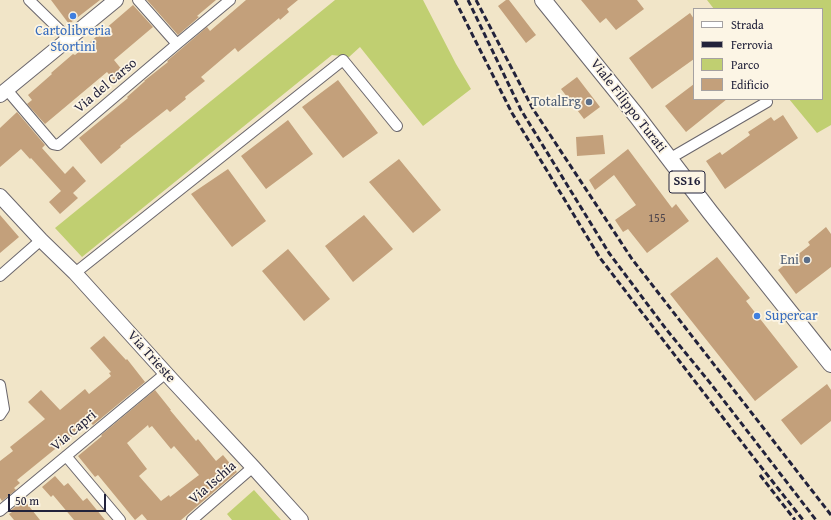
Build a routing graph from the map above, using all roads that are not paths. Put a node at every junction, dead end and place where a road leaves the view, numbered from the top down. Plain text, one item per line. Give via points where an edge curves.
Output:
1 (29, 0) edge
2 (116, 0) edge
3 (138, 0) edge
4 (230, 0) edge
5 (543, 0) edge
6 (69, 39) junction
7 (177, 44) junction
8 (4, 93) edge
9 (767, 102) dead end
10 (397, 126) dead end
11 (669, 159) junction
12 (0, 196) edge
13 (41, 240) junction
14 (75, 273) junction
15 (0, 276) edge
16 (831, 364) edge
17 (166, 373) junction
18 (0, 385) edge
19 (0, 415) edge
20 (66, 456) junction
21 (253, 467) junction
22 (0, 511) edge
23 (120, 520) edge
24 (192, 520) edge
25 (301, 520) edge

1 - 6 street
2 - 6 street
3 - 7 street
4 - 7 street, Via del Carso
5 - 11 main road, Viale Filippo Turati / SS16
6 - 8 street
7 - 8 street, Via del Carso via 58,144 53,144
9 - 11 street
10 - 14 street via 343,60
11 - 16 main road, Viale Filippo Turati / SS16
12 - 13 street, Via Trieste
13 - 14 street, Via Trieste
13 - 15 street
14 - 17 street, Via Trieste
17 - 20 street, Via Capri
17 - 21 street, Via Trieste
18 - 19 street via 4,409
20 - 22 street, Via Capri
20 - 23 street
21 - 24 street, Via Ischia
21 - 25 street, Via Trieste

